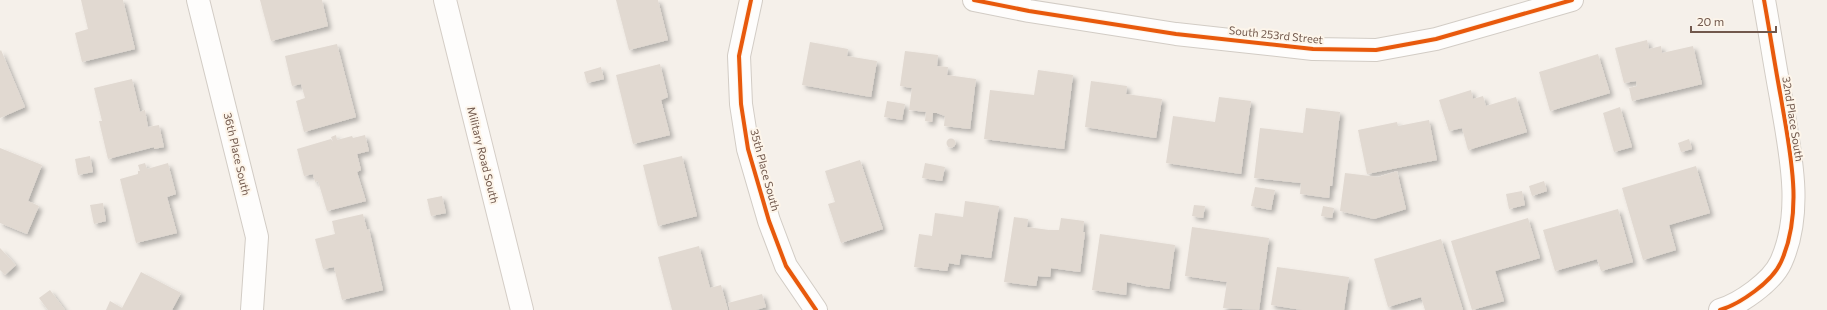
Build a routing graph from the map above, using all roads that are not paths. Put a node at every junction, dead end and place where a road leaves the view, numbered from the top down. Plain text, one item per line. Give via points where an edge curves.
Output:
1 (198, 0) edge
2 (445, 0) edge
3 (751, 0) edge
4 (974, 0) edge
5 (1572, 0) edge
6 (1764, 0) edge
7 (252, 310) edge
8 (522, 310) edge
9 (816, 310) edge
10 (1720, 310) edge

1 - 7 street, 36th Place South via 257,237
2 - 8 street, Military Road South
3 - 9 street, 35th Place South via 739,56 741,104 748,149 769,221 786,266
4 - 5 street, South 253rd Street via 1176,34 1314,48 1376,50 1436,40
6 - 10 street, 32nd Place South via 1792,166 1794,196 1790,236 1780,264 1757,291

